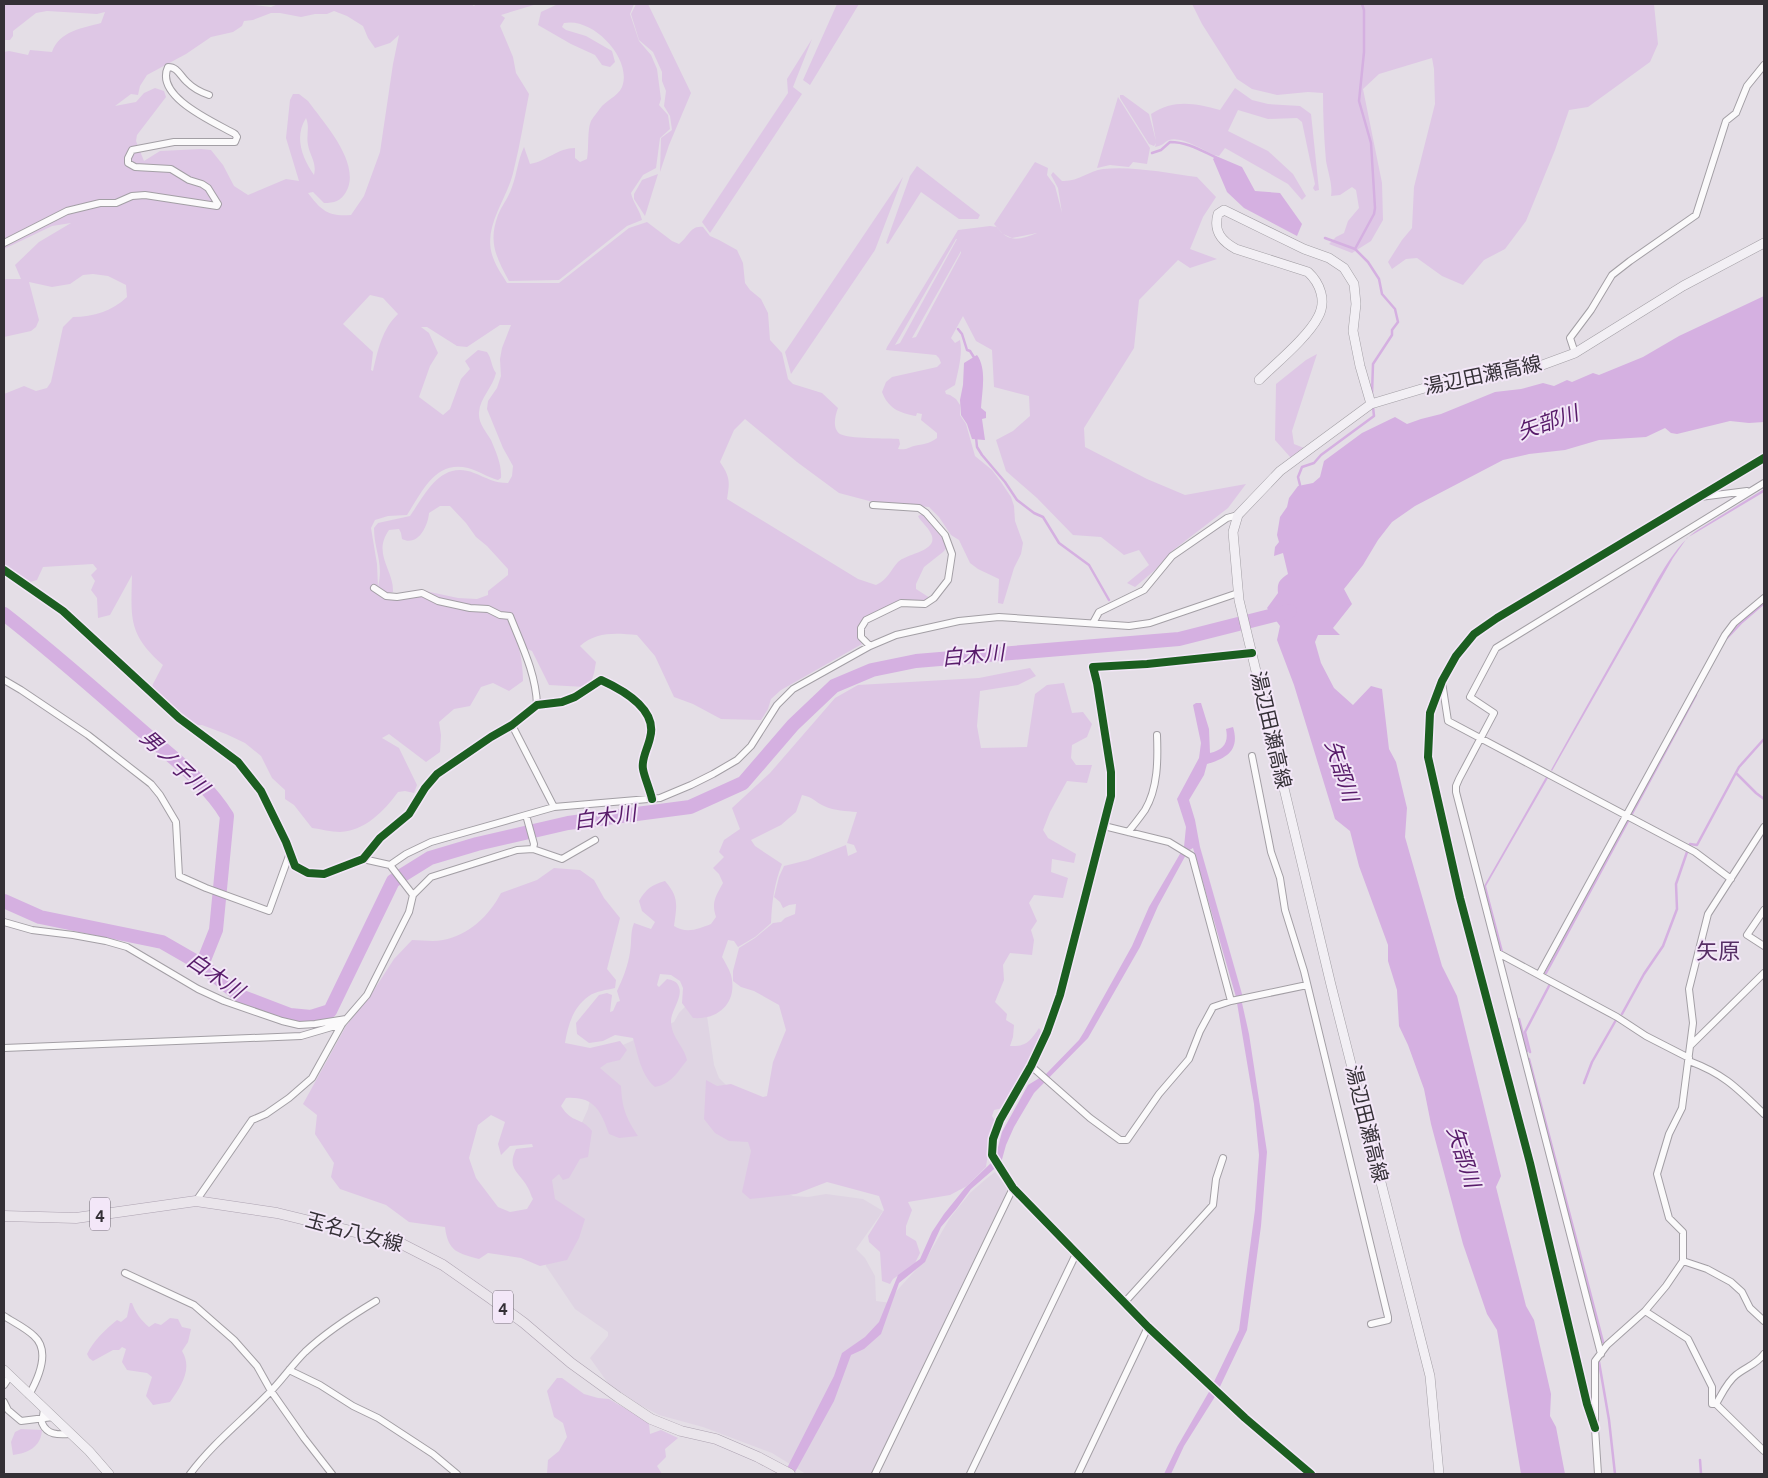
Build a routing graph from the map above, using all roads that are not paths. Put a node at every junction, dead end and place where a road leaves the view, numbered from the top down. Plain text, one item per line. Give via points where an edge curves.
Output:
1 (1764, 65) edge
2 (209, 95) dead end
3 (4, 243) edge
4 (1764, 243) edge
5 (1575, 353) junction
6 (1259, 380) dead end
7 (1371, 404) junction
8 (1764, 458) edge
9 (1764, 483) edge
10 (1750, 490) junction
11 (1697, 497) junction
12 (873, 505) dead end
13 (1238, 515) junction
14 (4, 570) edge
15 (374, 588) dead end
16 (1239, 597) junction
17 (1764, 598) edge
18 (1093, 623) junction
19 (870, 646) junction
20 (1252, 653) junction
21 (4, 680) edge
22 (1442, 681) junction
23 (537, 705) junction
24 (512, 725) junction
25 (1157, 736) dead end
26 (1480, 737) junction
27 (1252, 756) dead end
28 (652, 799) junction
29 (554, 807) junction
30 (526, 814) junction
31 (1627, 815) junction
32 (1104, 826) junction
33 (1764, 827) edge
34 (1128, 832) junction
35 (595, 840) dead end
36 (534, 847) junction
37 (290, 853) junction
38 (363, 859) junction
39 (392, 867) junction
40 (1731, 879) junction
41 (413, 895) junction
42 (1764, 910) edge
43 (4, 922) edge
44 (1764, 946) edge
45 (1498, 954) junction
46 (1764, 973) edge
47 (1539, 975) junction
48 (1307, 985) junction
49 (1232, 1000) junction
50 (344, 1021) junction
51 (1691, 1045) junction
52 (4, 1048) edge
53 (1689, 1060) junction
54 (1031, 1066) junction
55 (1764, 1114) edge
56 (1223, 1158) dead end
57 (1013, 1188) junction
58 (196, 1201) junction
59 (4, 1216) edge
60 (1076, 1254) junction
61 (1683, 1261) junction
62 (125, 1273) dead end
63 (376, 1301) dead end
64 (1124, 1303) junction
65 (1645, 1311) junction
66 (4, 1316) edge
67 (1764, 1321) edge
68 (1371, 1324) dead end
69 (1148, 1327) junction
70 (1600, 1354) junction
71 (1764, 1354) edge
72 (289, 1370) junction
73 (7, 1373) edge
74 (4, 1385) edge
75 (271, 1391) junction
76 (29, 1395) junction
77 (4, 1402) edge
78 (1716, 1404) junction
79 (44, 1409) junction
80 (52, 1417) junction
81 (42, 1419) junction
82 (1595, 1428) junction
83 (70, 1434) junction
84 (1764, 1451) edge
85 (787, 1473) edge
86 (109, 1474) edge
87 (190, 1474) edge
88 (332, 1474) edge
89 (457, 1474) edge
90 (875, 1474) edge
91 (970, 1474) edge
92 (1078, 1474) edge
93 (1310, 1474) edge
94 (1439, 1474) edge
95 (1598, 1474) edge

1 - 5 street via 1746,86 1736,112 1726,121 1696,215 1612,275 1570,338
2 - 3 street via 193,88 177,69 168,67 166,78 172,93 182,103 236,134 235,142 174,142 132,150 128,163 134,168 171,169 202,184 214,196 217,206 145,195 132,196 116,203 100,203 67,211
4 - 5 main road, 湯辺田瀬高線 via 1683,286
5 - 7 main road, 湯辺田瀬高線 via 1537,367 1468,375
6 - 7 main road via 1319,317 1323,303 1321,290 1308,272 1226,244 1215,224 1218,214 1224,210 1344,268 1354,284 1353,331
7 - 13 main road, 湯辺田瀬高線 via 1280,471
8 - 11 street
9 - 10 street
10 - 11 street
10 - 26 street via 1496,648 1470,697 1494,712
11 - 22 street via 1474,634
12 - 19 street via 918,508 944,535 952,554 948,580 934,598 925,604 901,603 866,620 861,628 861,637
13 - 16 main road, 湯辺田瀬高線 via 1233,532
13 - 18 street via 1227,518 1172,556 1144,590 1099,612
14 - 37 street via 63,612 179,718 238,762 261,791
15 - 23 street via 386,596 397,598 422,593 438,601 510,616 534,677
16 - 18 street via 1150,623 1129,626
16 - 20 main road, 湯辺田瀬高線
17 - 31 street via 1734,623 1725,635
18 - 19 street via 984,618 896,634
19 - 28 street via 793,689 777,705 751,746 737,760 690,785
20 - 32 street via 1093,667 1111,772 1111,796
20 - 94 main road, 湯辺田瀬高線 via 1430,1376
21 - 37 street via 88,735 151,784 176,822 179,876 269,911
22 - 26 street via 1448,721
22 - 82 street via 1430,714 1428,757 1460,898
23 - 24 street
23 - 28 street via 562,702 602,680 634,700 645,712 652,730 642,770
24 - 29 street
24 - 38 street via 437,774 409,814 380,838
25 - 34 street via 1152,793
26 - 31 street
26 - 45 street via 1456,792
27 - 48 street via 1271,852
28 - 29 street
29 - 30 street
30 - 36 street
30 - 39 street via 431,842 406,854
31 - 40 street via 1695,852
31 - 47 street
32 - 34 street
32 - 54 street via 1060,995
33 - 40 street
34 - 49 street via 1169,842 1192,856
35 - 36 street via 562,859
36 - 41 street via 431,878
37 - 38 street via 295,866 308,873 324,874
38 - 39 street
39 - 41 street
40 - 51 street via 1708,914 1689,989 1693,1023
41 - 50 street via 409,912 367,994
42 - 44 street via 1747,935
43 - 50 street via 127,947 198,989 282,1021 307,1024
45 - 47 street
45 - 70 street
46 - 51 street
47 - 53 street via 1618,1016
48 - 49 street
48 - 68 street via 1388,1317 1388,1320
49 - 54 street via 1213,1007 1209,1012 1189,1059 1159,1094 1128,1140 1120,1140 1090,1118
50 - 52 street via 301,1036
50 - 58 street via 312,1078 289,1098 252,1120
51 - 53 street
53 - 55 street via 1727,1080
53 - 61 street via 1682,1108 1669,1134 1657,1174 1669,1218 1683,1232
54 - 57 street via 1000,1120 993,1139 992,1155
56 - 64 street via 1213,1205
57 - 60 street
57 - 90 street
58 - 59 main road, 玉名八女線 / 4 via 76,1218
58 - 85 main road, 玉名八女線 / 4 via 277,1213 400,1243 443,1265 482,1292 571,1363 651,1419 681,1431 716,1439
60 - 64 street
60 - 91 street
61 - 65 street
61 - 67 street via 1731,1282
62 - 75 street via 194,1305 234,1340 257,1366
63 - 72 street via 315,1342
64 - 69 street
65 - 70 street
65 - 78 street via 1688,1339 1712,1387 1712,1404
66 - 76 street via 39,1342 41,1369
69 - 92 street
69 - 93 street
70 - 82 street via 1595,1361
71 - 78 street via 1729,1382
72 - 75 street
72 - 89 street via 378,1418
73 - 74 street
73 - 76 main road
75 - 87 street via 209,1450
75 - 88 street
76 - 79 main road
77 - 81 street via 21,1421
78 - 84 street
79 - 80 main road
79 - 81 street
80 - 81 street
80 - 83 main road
81 - 83 street via 44,1428 54,1434
82 - 95 street
83 - 86 main road

